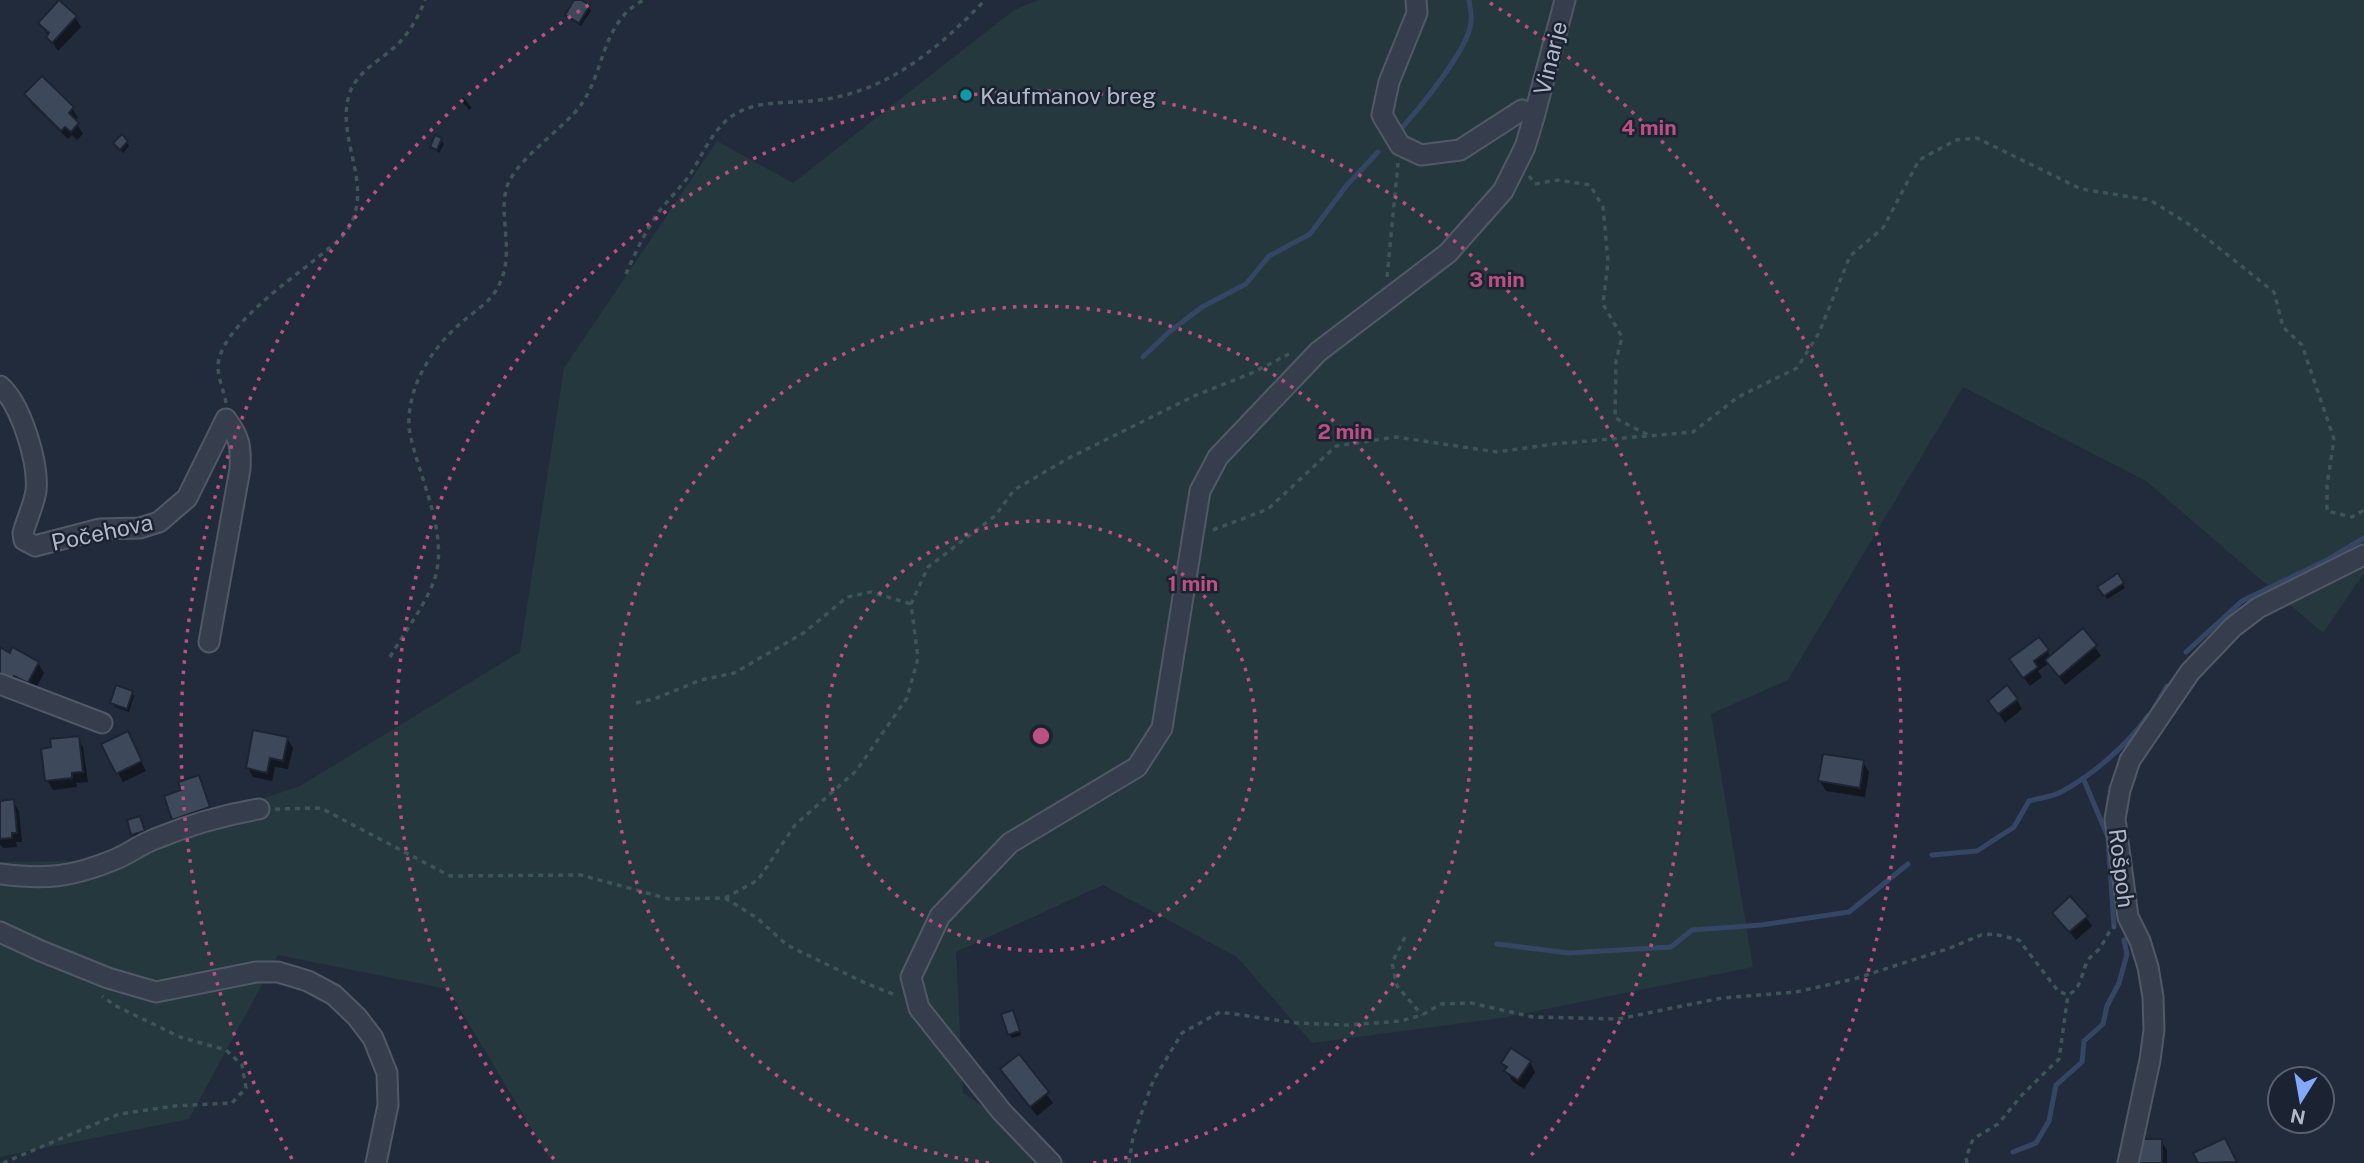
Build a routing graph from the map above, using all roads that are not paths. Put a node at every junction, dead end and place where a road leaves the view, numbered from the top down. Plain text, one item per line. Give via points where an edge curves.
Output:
1 (1416, 0) edge
2 (1564, 0) edge
3 (1534, 117) junction
4 (0, 386) edge
5 (2364, 555) edge
6 (209, 642) dead end
7 (0, 684) edge
8 (102, 723) dead end
9 (259, 809) road end
10 (0, 874) edge
11 (0, 932) edge
12 (376, 1163) edge
13 (1051, 1163) edge
14 (2128, 1163) edge

1 - 3 street via 1417,13 1389,82 1382,115 1399,145 1421,155 1460,150 1522,110
2 - 3 street, Vinarje
3 - 13 street, Vinarje via 1503,191 1448,253 1318,352 1218,457 1200,491 1162,728 1137,767 1010,842 940,916 911,977 919,1008 1002,1112
4 - 6 street, Počehova via 10,394 34,456 36,491 23,533 24,540 35,546 100,529 159,522 187,498 226,418 240,445 240,469
5 - 14 street, Rošpoh via 2258,608 2233,627 2190,672 2130,760 2115,820 2128,917 2148,967 2154,1030
7 - 8 street
9 - 10 street via 152,839 77,873 36,878
11 - 12 street via 108,978 156,992 256,972 278,972 334,995 373,1038 387,1073 388,1105

